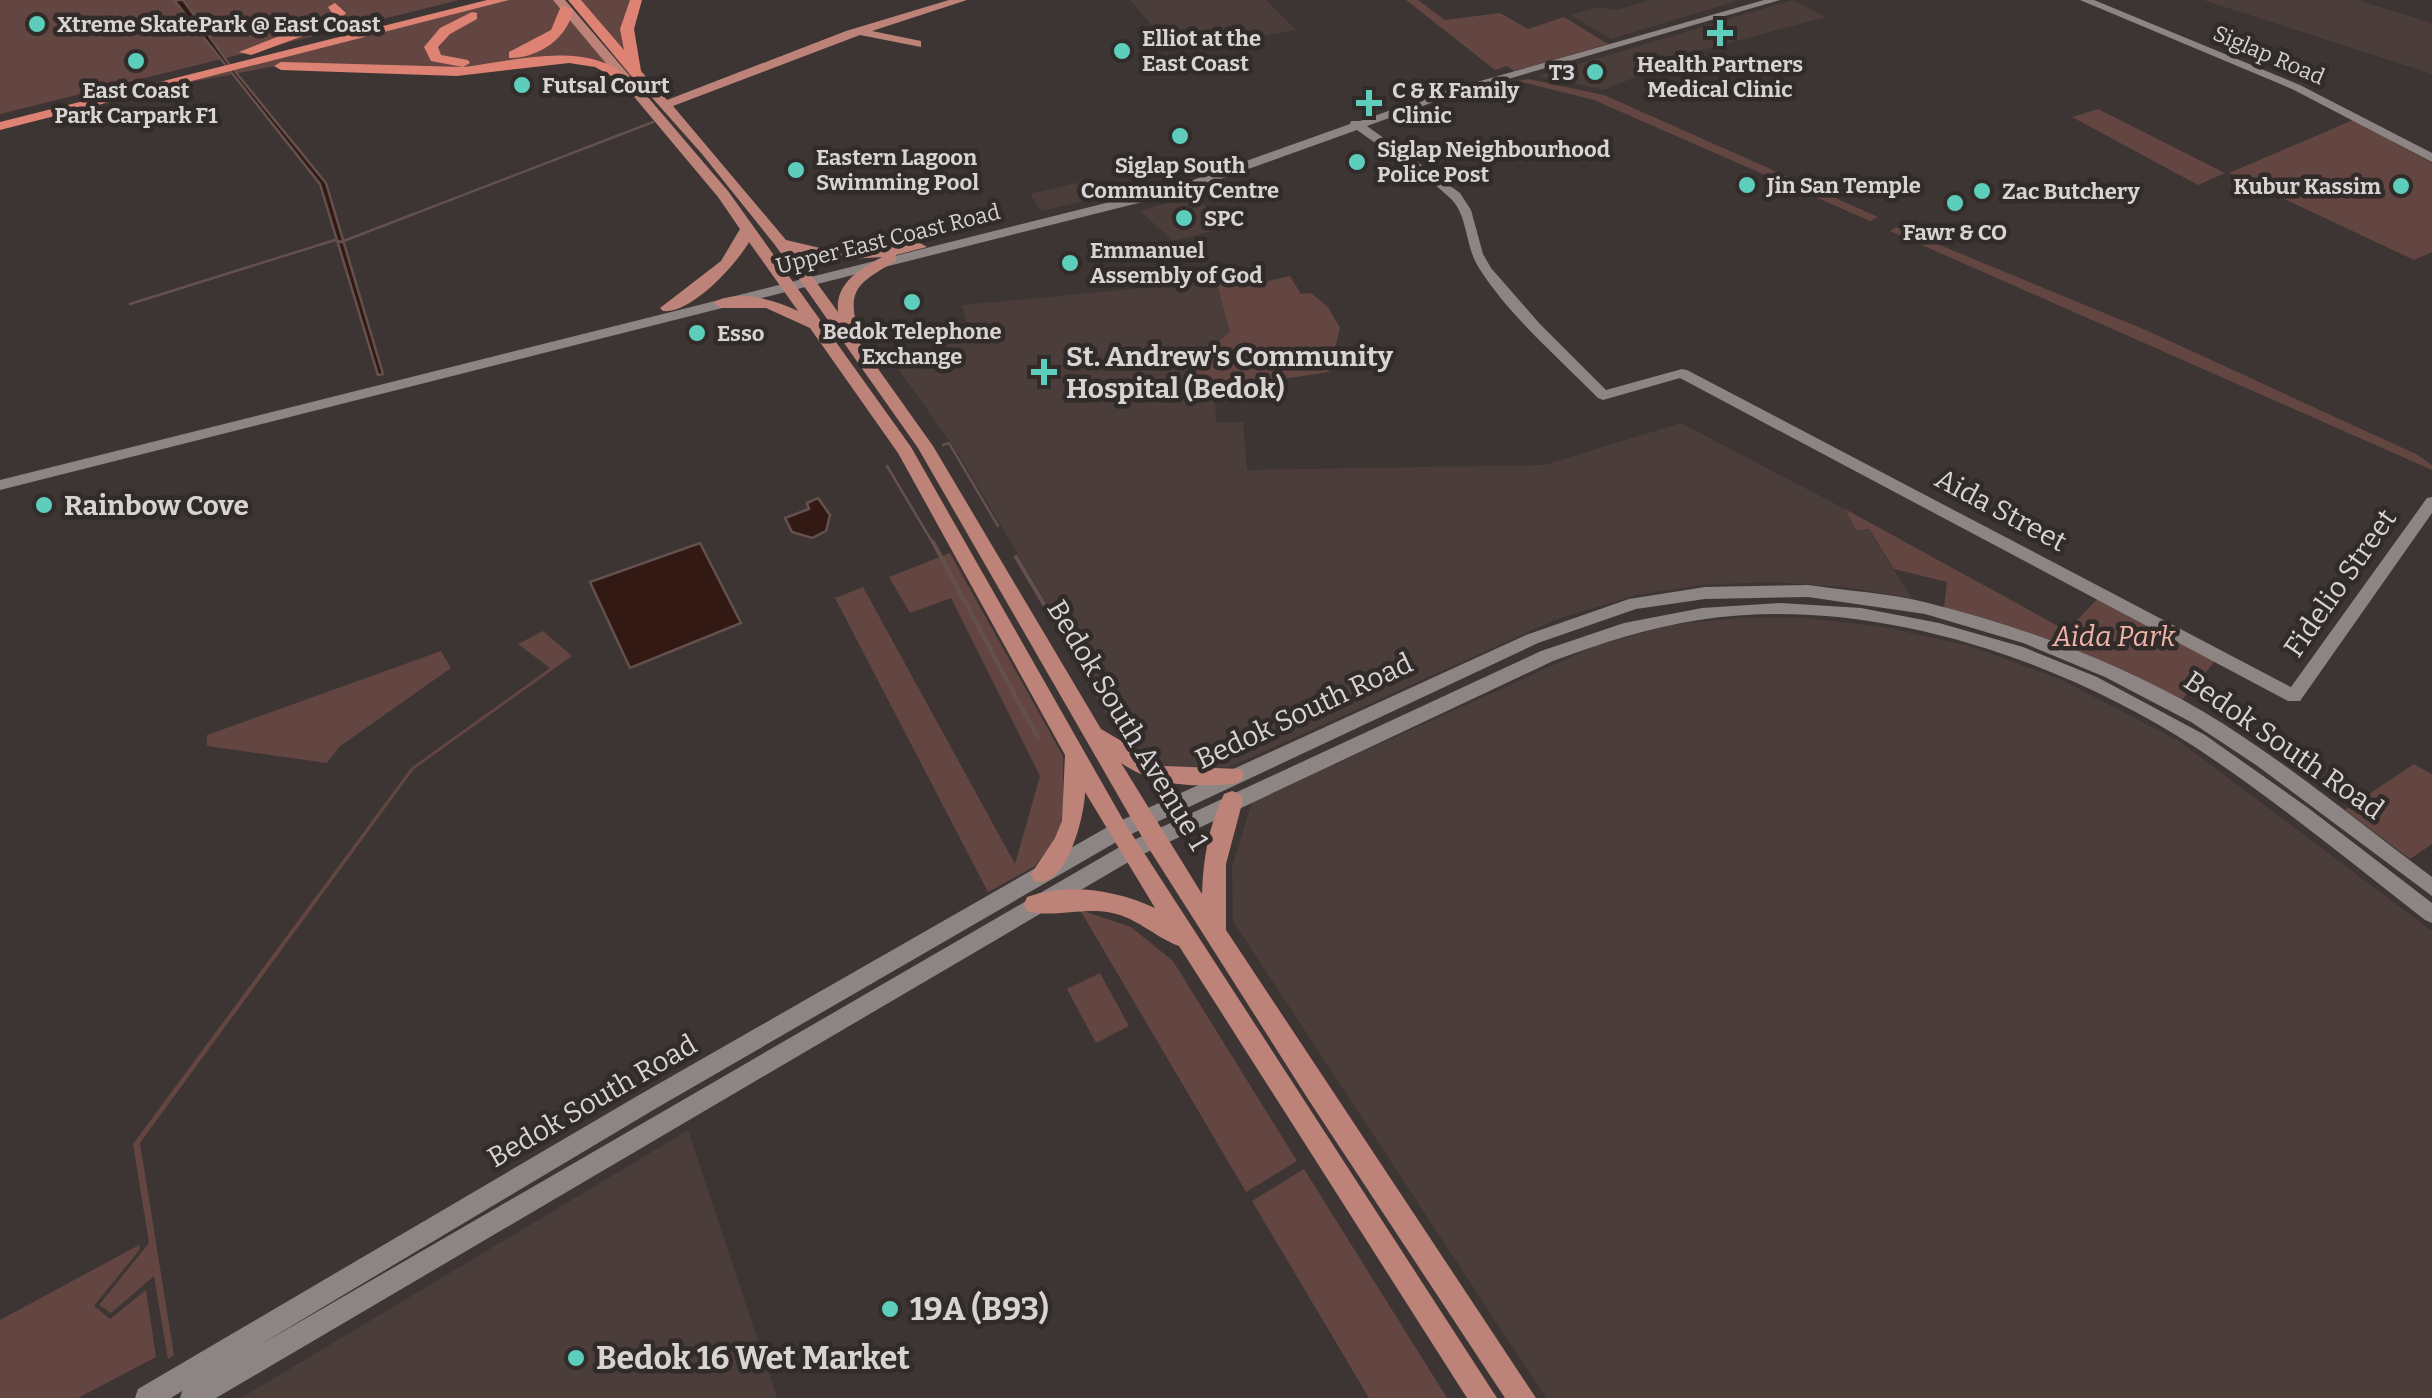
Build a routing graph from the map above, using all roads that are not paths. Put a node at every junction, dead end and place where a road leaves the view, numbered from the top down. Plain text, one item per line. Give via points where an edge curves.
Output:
1 (460, 0) edge
2 (502, 0) edge
3 (518, 0) edge
4 (636, 0) edge
5 (961, 0) edge
6 (1764, 0) edge
7 (1776, 0) edge
8 (2085, 0) edge
9 (569, 3) edge
10 (936, 4) edge
11 (328, 15) dead end
12 (910, 32) dead end
13 (850, 34) junction
14 (917, 44) dead end
15 (230, 66) junction
16 (630, 76) junction
17 (659, 105) junction
18 (0, 115) edge
19 (1357, 124) junction
20 (0, 126) edge
21 (2432, 158) edge
22 (748, 227) junction
23 (780, 242) junction
24 (920, 247) junction
25 (891, 258) junction
26 (806, 278) junction
27 (787, 283) junction
28 (721, 303) junction
29 (668, 308) junction
30 (818, 328) junction
31 (864, 360) junction
32 (0, 476) edge
33 (0, 485) edge
34 (2432, 502) edge
35 (2294, 696) joint
36 (1090, 730) junction
37 (1073, 752) junction
38 (1234, 775) junction
39 (1232, 800) junction
40 (1148, 828) junction
41 (1124, 841) junction
42 (1042, 874) junction
43 (2432, 888) edge
44 (1035, 904) junction
45 (2432, 914) edge
46 (1206, 941) junction
47 (147, 1398) edge
48 (192, 1398) edge
49 (1483, 1398) edge
50 (1522, 1398) edge

1 - 15 highway
2 - 15 highway
3 - 9 highway via 454,25 434,41 431,53 460,62 514,56 558,32
4 - 16 highway via 629,15
5 - 10 main road
6 - 19 main road, Upper East Coast Road via 1450,88
7 - 19 main road, Upper East Coast Road
8 - 21 main road, Siglap Road via 2296,87
9 - 16 highway
10 - 12 main road
10 - 13 main road
10 - 17 main road via 843,30
11 - 15 highway
13 - 14 main road
13 - 17 main road
15 - 16 highway via 470,72 563,59
15 - 18 highway
15 - 20 highway
16 - 17 main road, Bedok South Avenue 1
17 - 22 main road, Bedok South Avenue 1
17 - 23 main road, Bedok South Avenue 1
19 - 24 main road, Upper East Coast Road via 1176,185
19 - 25 main road, Upper East Coast Road via 1186,186
19 - 35 main road, Aida Street via 1456,196 1478,256 1603,394 1682,373
22 - 27 main road, Bedok South Avenue 1
22 - 29 main road via 727,266
23 - 24 main road via 831,258
23 - 26 main road, Bedok South Avenue 1
24 - 26 main road, Upper East Coast Road
25 - 26 main road, Upper East Coast Road
25 - 31 main road via 856,279 844,298
26 - 27 main road, Upper East Coast Road
26 - 31 main road, Bedok South Avenue 1
27 - 28 main road, Upper East Coast Road
27 - 29 main road, Upper East Coast Road
27 - 30 main road, Bedok South Avenue 1
28 - 30 main road via 769,303
28 - 33 main road, Upper East Coast Road
29 - 32 main road, Upper East Coast Road
30 - 37 main road, Bedok South Avenue 1 via 948,522
31 - 36 main road, Bedok South Avenue 1 via 925,446
34 - 35 main road, Fidelio Street
36 - 38 main road via 1168,778
36 - 40 main road, Bedok South Avenue 1
37 - 41 main road, Bedok South Avenue 1
37 - 42 main road via 1074,824
38 - 40 main road, Bedok South Road
38 - 43 main road, Bedok South Road via 1588,616 1674,596 1808,592 1950,614 2111,672 2262,760
39 - 40 main road, Bedok South Road
39 - 45 main road, Bedok South Road via 1626,626 1710,610 1846,612 1974,638 2125,698 2247,774
39 - 46 main road via 1216,846
40 - 41 main road, Bedok South Road
40 - 46 main road, Bedok South Avenue 1
41 - 42 main road, Bedok South Road
41 - 44 main road, Bedok South Road
41 - 46 main road, Bedok South Avenue 1
42 - 47 main road, Bedok South Road
44 - 46 main road via 1103,900 1131,906
44 - 48 main road, Bedok South Road
46 - 49 main road, Bedok South Avenue 1
46 - 50 main road, Bedok South Avenue 1

